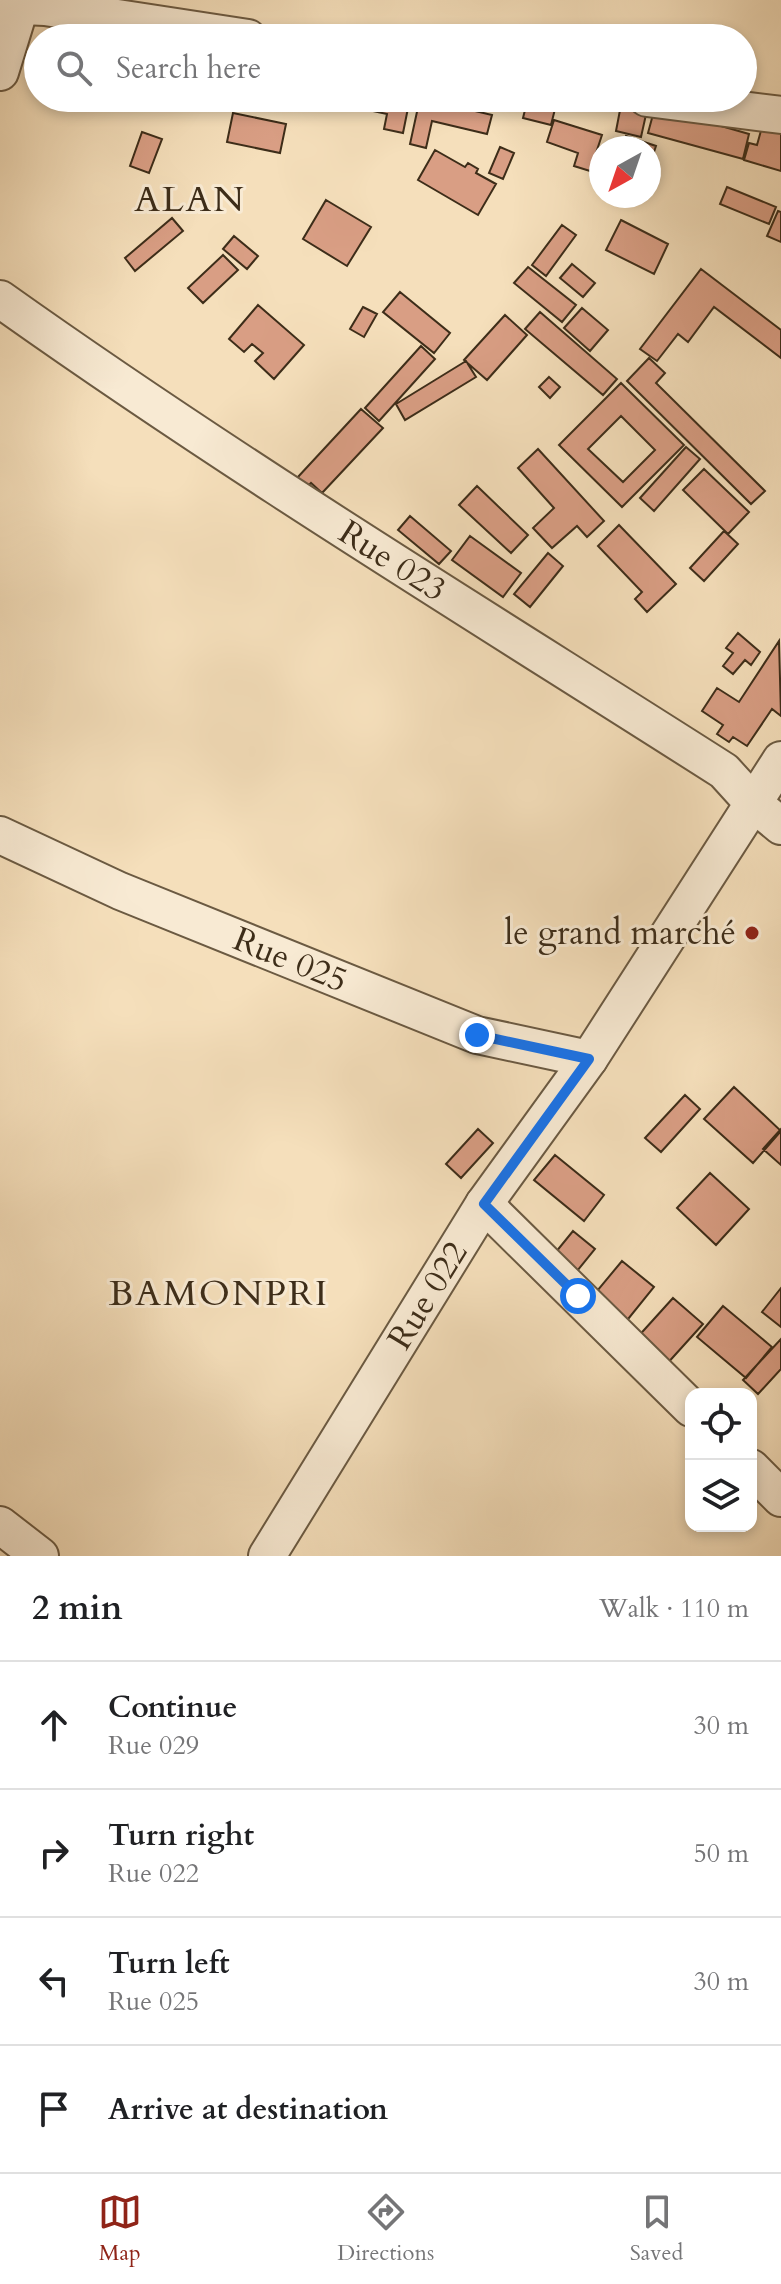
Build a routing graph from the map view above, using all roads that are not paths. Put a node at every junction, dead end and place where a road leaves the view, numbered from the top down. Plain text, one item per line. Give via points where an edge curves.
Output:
1 (27, 4) edge
2 (157, 24) edge
3 (0, 72) edge
4 (757, 112) edge
5 (781, 115) edge
6 (0, 299) edge
7 (781, 760) edge
8 (753, 803) junction
9 (781, 826) edge
10 (0, 835) edge
11 (589, 1059) junction
12 (484, 1204) junction
13 (685, 1402) edge
14 (757, 1474) edge
15 (781, 1498) edge
16 (0, 1525) edge
17 (40, 1556) edge
18 (267, 1556) edge

1 - 2 street
1 - 3 street
4 - 5 street
6 - 8 street, Rue 023 via 258,476 724,771
7 - 8 street, Rue 022
8 - 9 street, Rue 023
8 - 11 street, Rue 022
10 - 11 street, Rue 025 via 120,891 477,1035
11 - 12 street, Rue 022
12 - 13 street
12 - 18 street, Rue 022
14 - 15 street
16 - 17 street

